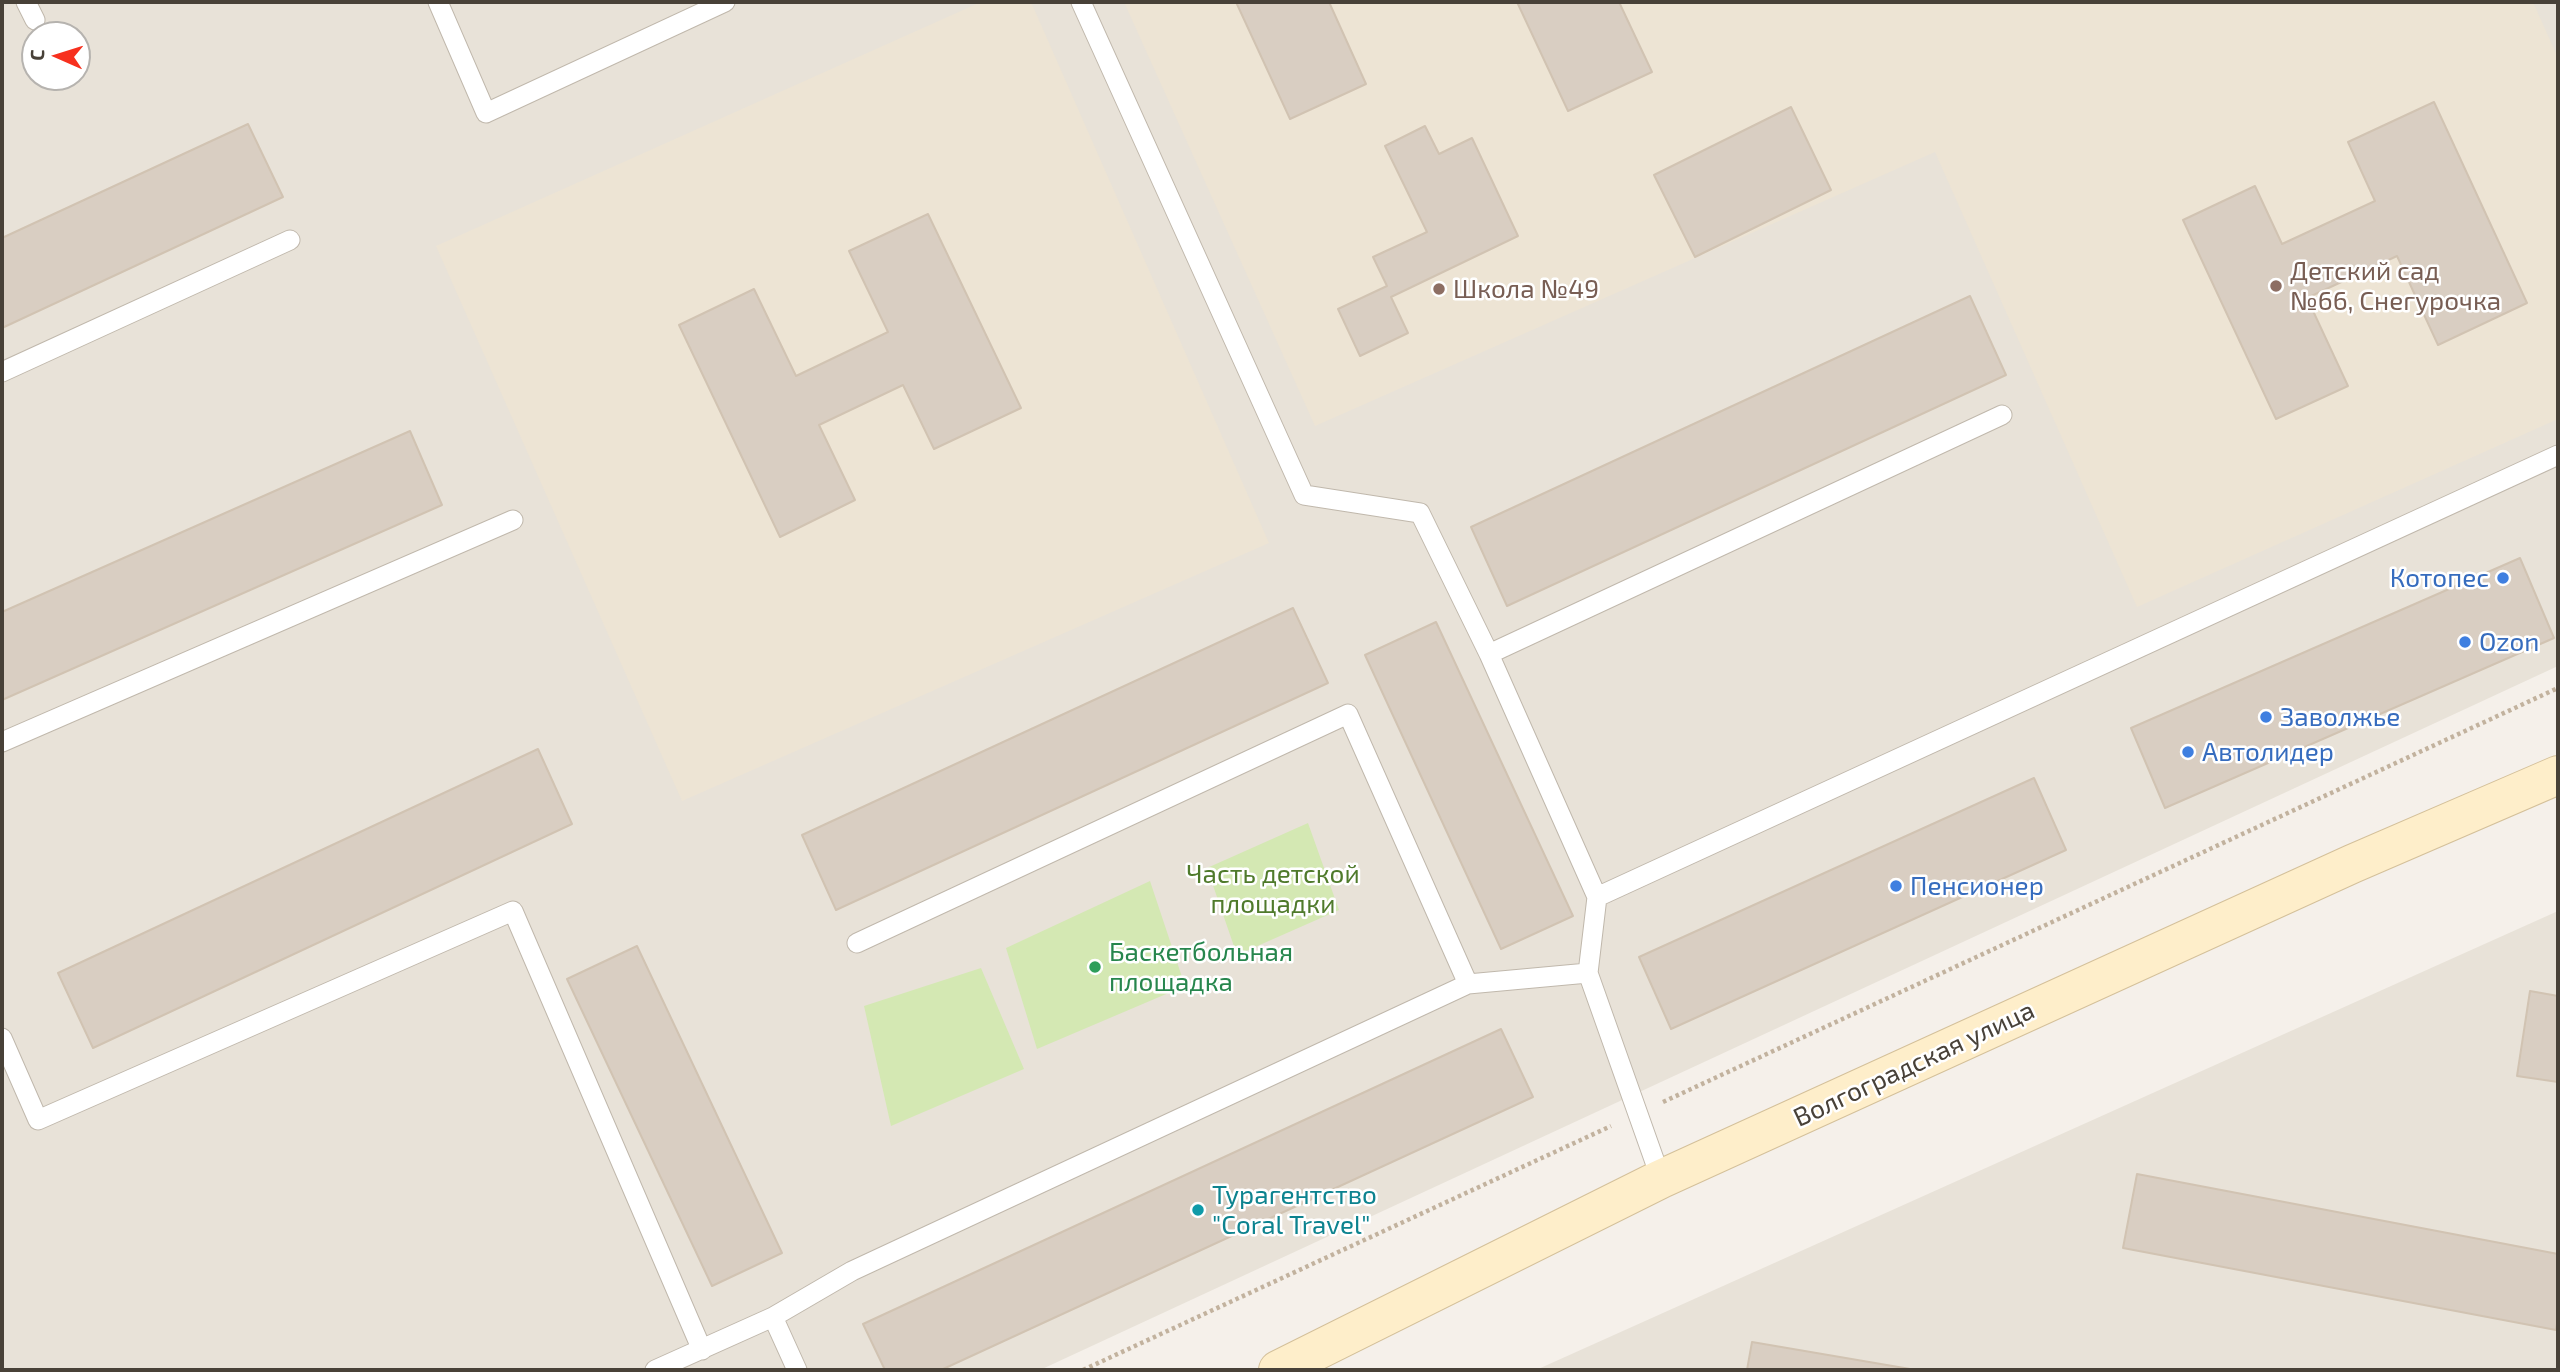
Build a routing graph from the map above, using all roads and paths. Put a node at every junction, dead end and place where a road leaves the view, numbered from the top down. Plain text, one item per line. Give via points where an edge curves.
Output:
1 (26, 2) edge
2 (438, 2) edge
3 (725, 2) edge
4 (1081, 2) edge
5 (35, 20) dead end
6 (289, 240) dead end
7 (2, 372) edge
8 (2002, 415) dead end
9 (2558, 456) edge
10 (513, 520) dead end
11 (1489, 654) junction
12 (2558, 688) edge
13 (2, 742) edge
14 (2558, 775) edge
15 (1597, 897) junction
16 (857, 943) dead end
17 (1588, 973) junction
18 (1468, 984) junction
19 (2, 1038) edge
20 (1637, 1114) junction
21 (1661, 1179) junction
22 (773, 1317) junction
23 (702, 1350) junction
24 (655, 1370) edge
25 (797, 1370) edge
26 (1083, 1370) edge
27 (1278, 1370) edge

1 - 5 lane
2 - 3 lane via 486,113
4 - 11 lane via 1304,495 1420,513
6 - 7 lane
8 - 11 lane
9 - 15 lane
10 - 13 lane
11 - 15 lane
12 - 20 path
14 - 21 main road, Волгоградская улица via 2351,864
15 - 17 lane
16 - 18 lane via 1348,714
17 - 18 lane
17 - 20 lane
18 - 22 lane via 852,1271
19 - 23 lane via 38,1119 513,911
20 - 21 lane
20 - 26 path
21 - 27 main road, Волгоградская улица
22 - 23 lane
22 - 25 lane
23 - 24 lane

